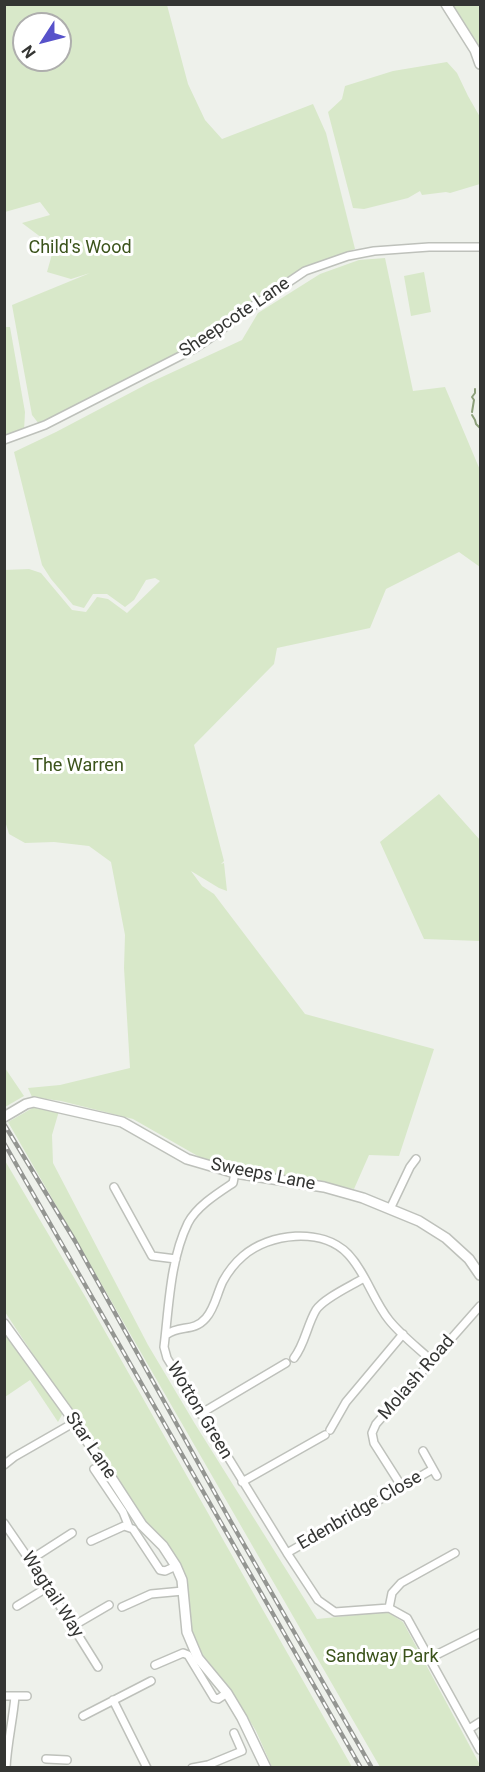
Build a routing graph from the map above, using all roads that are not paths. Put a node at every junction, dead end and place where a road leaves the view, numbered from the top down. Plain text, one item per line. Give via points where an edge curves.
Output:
1 (446, 4) edge
2 (480, 64) edge
3 (480, 248) edge
4 (4, 440) edge
5 (4, 1117) edge
6 (417, 1159) dead end
7 (235, 1173) junction
8 (114, 1186) dead end
9 (390, 1209) junction
10 (176, 1259) junction
11 (480, 1275) edge
12 (364, 1278) junction
13 (480, 1306) edge
14 (4, 1324) edge
15 (403, 1334) junction
16 (166, 1335) junction
17 (294, 1358) dead end
18 (432, 1361) junction
19 (286, 1363) dead end
20 (200, 1414) junction
21 (75, 1422) junction
22 (423, 1452) dead end
23 (4, 1465) edge
24 (94, 1469) dead end
25 (433, 1469) junction
26 (437, 1476) dead end
27 (242, 1482) junction
28 (402, 1487) junction
29 (4, 1523) edge
30 (129, 1527) junction
31 (72, 1533) dead end
32 (91, 1541) dead end
33 (287, 1553) junction
34 (455, 1553) dead end
35 (30, 1560) junction
36 (176, 1566) junction
37 (48, 1587) junction
38 (183, 1592) junction
39 (109, 1605) dead end
40 (17, 1606) dead end
41 (122, 1607) dead end
42 (389, 1608) junction
43 (73, 1626) junction
44 (480, 1633) edge
45 (430, 1658) junction
46 (155, 1665) dead end
47 (98, 1667) dead end
48 (151, 1681) dead end
49 (227, 1693) junction
50 (4, 1696) edge
51 (15, 1696) junction
52 (27, 1696) dead end
53 (113, 1700) junction
54 (83, 1716) dead end
55 (480, 1722) edge
56 (469, 1729) junction
57 (234, 1733) dead end
58 (480, 1750) edge
59 (46, 1759) dead end
60 (67, 1760) dead end
61 (56, 1764) edge
62 (6, 1767) edge
63 (147, 1767) edge
64 (192, 1767) edge
65 (267, 1767) edge

1 - 2 street
3 - 4 street, Sheepcote Lane via 374,251 305,272 194,349 45,425
5 - 7 street, Sweeps Lane via 34,1102 122,1122 187,1160
6 - 9 street
7 - 9 street, Sweeps Lane via 324,1186
7 - 10 street, Wotton Green via 233,1183 210,1197 189,1221
8 - 10 street via 152,1256
9 - 11 street, Sweeps Lane via 446,1238 470,1259
10 - 16 street, Wotton Green
12 - 15 street via 388,1320
12 - 16 street via 348,1254 326,1241 304,1236 270,1240 242,1257 224,1280 208,1317 198,1326 172,1330
12 - 17 street via 321,1304
13 - 18 street, Molash Road
14 - 21 street, Star Lane
15 - 18 street
15 - 27 street via 346,1402 328,1432
16 - 20 street, Wotton Green via 167,1358
18 - 28 street, Molash Road via 372,1433 374,1443
19 - 20 street
20 - 27 street, Wotton Green
21 - 23 street
21 - 36 street, Star Lane via 142,1525
22 - 25 street, Edenbridge Close
24 - 30 street, Star Lane
25 - 26 street, Edenbridge Close
25 - 28 street, Edenbridge Close
27 - 33 street, Wotton Green
28 - 33 street, Edenbridge Close
29 - 35 street, Wagtail Way
30 - 32 street
30 - 36 street, Star Lane via 160,1570
31 - 35 street
33 - 42 street, Wotton Green via 318,1600 335,1612
34 - 42 street via 401,1584 392,1593
35 - 37 street, Wagtail Way
36 - 38 street, Star Lane
37 - 40 street
37 - 43 street, Wagtail Way
38 - 41 street via 152,1594
38 - 49 street, Star Lane via 187,1632 198,1658
39 - 43 street
42 - 45 street via 407,1618
43 - 47 street, Wagtail Way
44 - 45 street
45 - 56 street
46 - 49 street via 183,1653 214,1698
48 - 53 street
49 - 65 street, Star Lane
50 - 51 street
51 - 52 street
51 - 62 street
53 - 54 street
53 - 63 street
55 - 56 street
56 - 58 street
57 - 64 street via 242,1751
59 - 61 street
60 - 61 street

